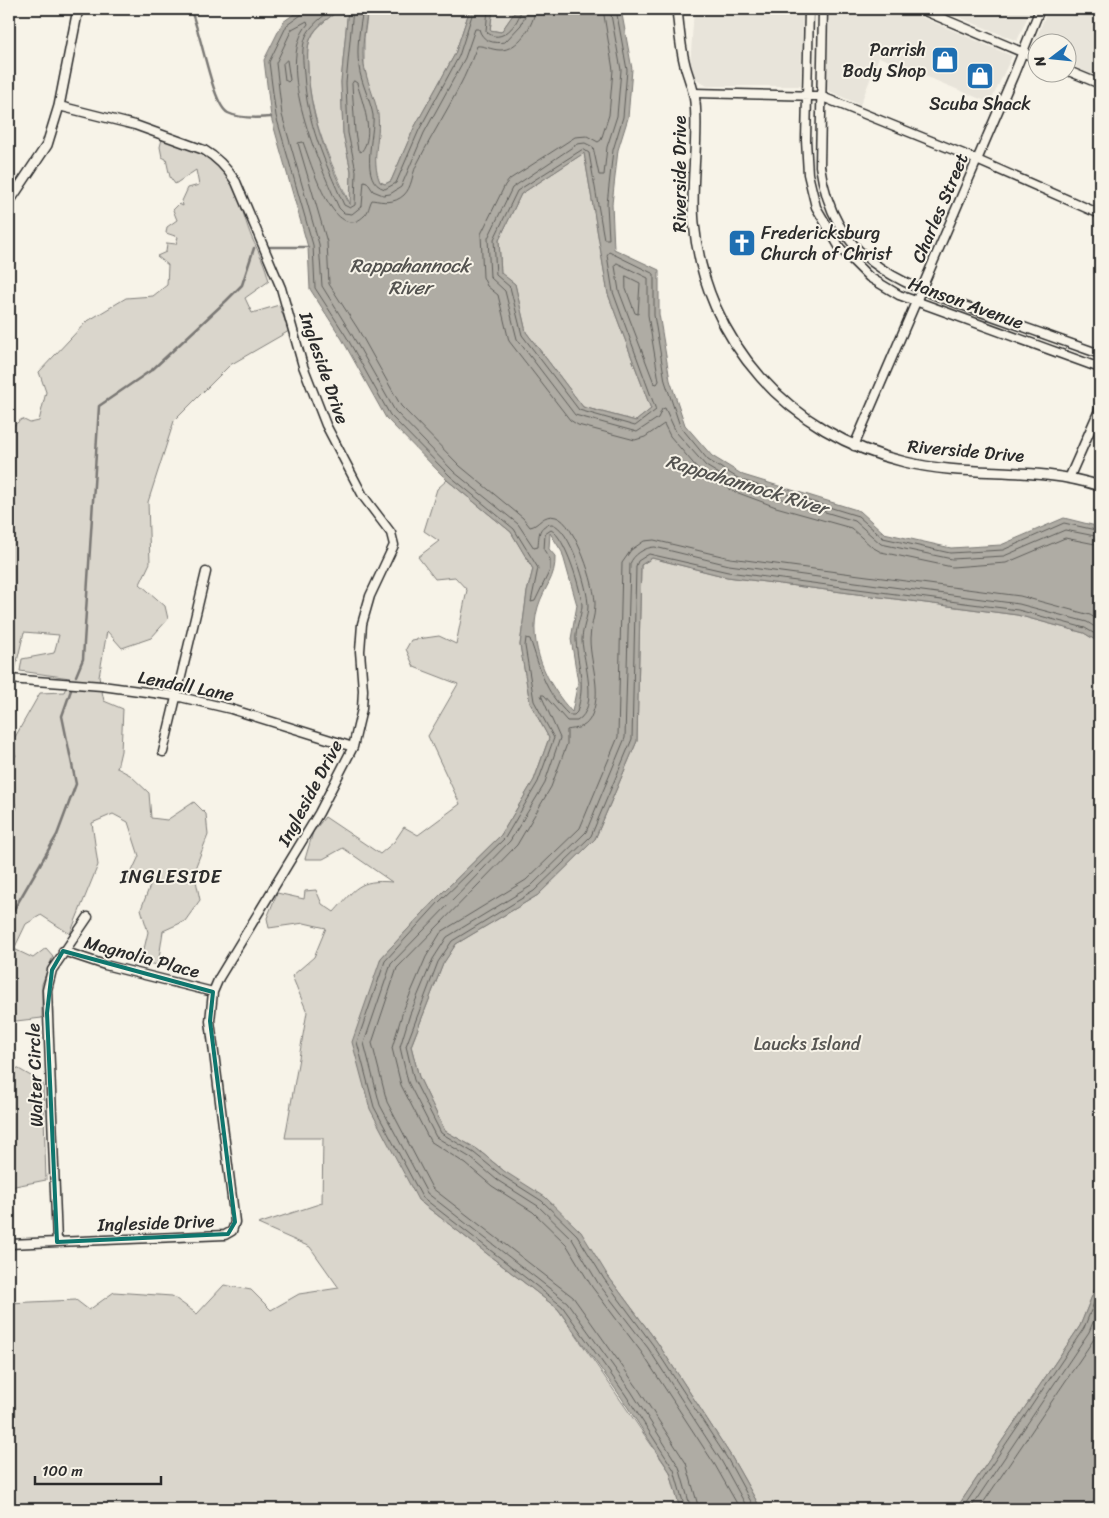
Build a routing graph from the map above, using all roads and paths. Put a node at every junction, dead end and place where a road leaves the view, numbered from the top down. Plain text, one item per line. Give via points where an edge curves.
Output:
1 (78, 9) edge
2 (677, 9) edge
3 (809, 9) edge
4 (823, 9) edge
5 (920, 9) edge
6 (1040, 9) edge
7 (1023, 52) junction
8 (1026, 53) edge
9 (1076, 74) edge
10 (1100, 84) edge
11 (694, 93) junction
12 (807, 94) junction
13 (820, 96) junction
14 (59, 106) junction
15 (976, 160) junction
16 (9, 202) edge
17 (1100, 214) edge
18 (921, 291) junction
19 (916, 302) junction
20 (1100, 354) edge
21 (1100, 368) edge
22 (1100, 408) edge
23 (854, 446) junction
24 (1070, 476) junction
25 (1100, 486) edge
26 (206, 572) dead end
27 (9, 679) edge
28 (176, 696) junction
29 (353, 747) junction
30 (163, 752) dead end
31 (88, 917) dead end
32 (63, 951) junction
33 (213, 992) junction
34 (58, 1242) junction
35 (9, 1244) edge

1 - 14 street
2 - 11 street, Riverside Drive via 681,48
3 - 12 street, Hanson Avenue
4 - 13 street, Hanson Avenue
5 - 7 street
6 - 7 street, Charles Street
7 - 8 street
7 - 15 street, Charles Street
9 - 10 street
11 - 12 street
11 - 23 street, Riverside Drive via 694,222 702,266 717,311 754,369 786,403 819,428
12 - 13 street
12 - 19 street, Hanson Avenue via 808,174 814,201 824,223 840,248 862,271 882,286
13 - 15 street
13 - 18 street, Hanson Avenue via 820,166 825,190 837,218 866,258 893,278
14 - 16 street via 41,157
14 - 29 street, Ingleside Drive via 135,126 204,150 221,161 236,182 281,288 326,425 362,496 393,539 394,550 370,596 362,624 362,709
15 - 17 street
15 - 18 street, Charles Street
18 - 19 street, Charles Street
18 - 20 street, Hanson Avenue
19 - 21 street, Hanson Avenue
19 - 23 street, Charles Street
22 - 24 street
23 - 24 street, Riverside Drive via 930,467
24 - 25 street, Riverside Drive
26 - 28 street
27 - 28 street, Lendall Lane via 94,685
28 - 29 street, Lendall Lane via 231,709
28 - 30 street
29 - 33 street, Ingleside Drive via 319,813
31 - 32 street, Walter Circle
32 - 33 street, Magnolia Place
32 - 34 street, Walter Circle via 52,970 47,990
33 - 34 street, Ingleside Drive via 210,1021 235,1222 232,1231 225,1236
34 - 35 street, Ingleside Drive

